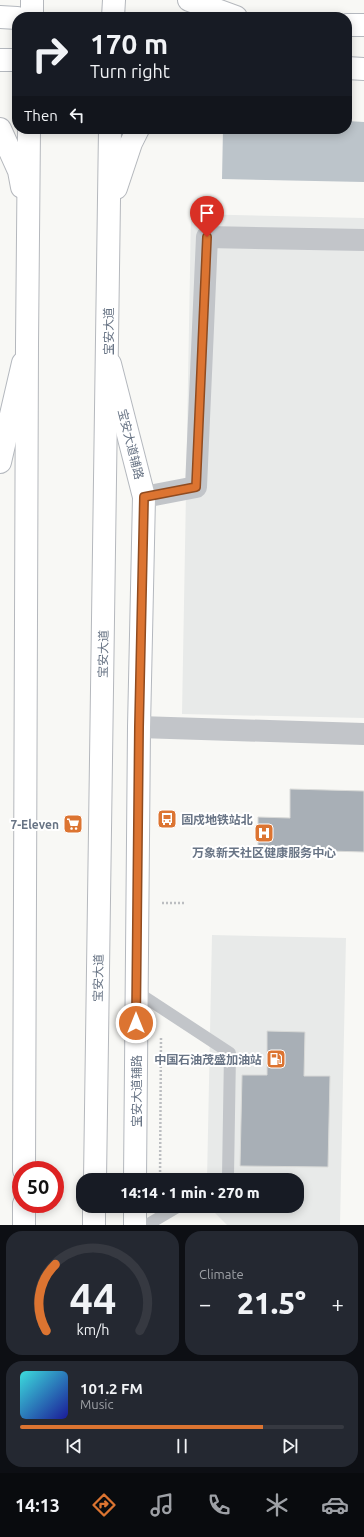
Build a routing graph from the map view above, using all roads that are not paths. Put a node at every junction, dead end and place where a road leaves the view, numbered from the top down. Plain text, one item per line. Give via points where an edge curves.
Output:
1 (32, 0) edge
2 (114, 0) edge
3 (189, 0) edge
4 (32, 12) edge
5 (113, 12) edge
6 (222, 12) edge
7 (0, 17) edge
8 (12, 18) edge
9 (352, 25) edge
10 (364, 25) edge
11 (0, 60) edge
12 (12, 60) edge
13 (352, 68) edge
14 (364, 69) edge
15 (0, 129) edge
16 (30, 134) edge
17 (110, 134) edge
18 (136, 134) edge
19 (28, 219) junction
20 (108, 220) junction
21 (364, 240) edge
22 (27, 344) junction
23 (108, 358) junction
24 (0, 462) edge
25 (144, 497) junction
26 (139, 727) junction
27 (364, 734) edge
28 (137, 992) junction
29 (24, 1161) edge
30 (95, 1173) edge
31 (135, 1173) edge
32 (228, 1173) edge
33 (24, 1213) edge
34 (94, 1213) edge
35 (135, 1213) edge
36 (167, 1213) edge
37 (24, 1225) edge
38 (94, 1225) edge
39 (135, 1225) edge
40 (147, 1225) edge

1 - 4 main road
2 - 5 main road
3 - 6 main road
7 - 8 main road
9 - 10 main road
11 - 12 main road
13 - 14 main road
15 - 19 main road via 19,171
16 - 19 main road
17 - 20 main road, 宝安大道
18 - 20 main road via 121,171
19 - 22 main road
20 - 23 main road, 宝安大道
21 - 25 street via 207,237 196,487
22 - 24 main road
22 - 29 main road
23 - 25 main road, 宝安大道辅路
23 - 30 main road, 宝安大道
25 - 26 main road, 宝安大道辅路
26 - 27 street
26 - 28 main road, 宝安大道辅路
28 - 31 main road, 宝安大道辅路
28 - 32 lane via 230,1053
33 - 37 main road
34 - 38 main road
35 - 39 main road
36 - 40 lane

